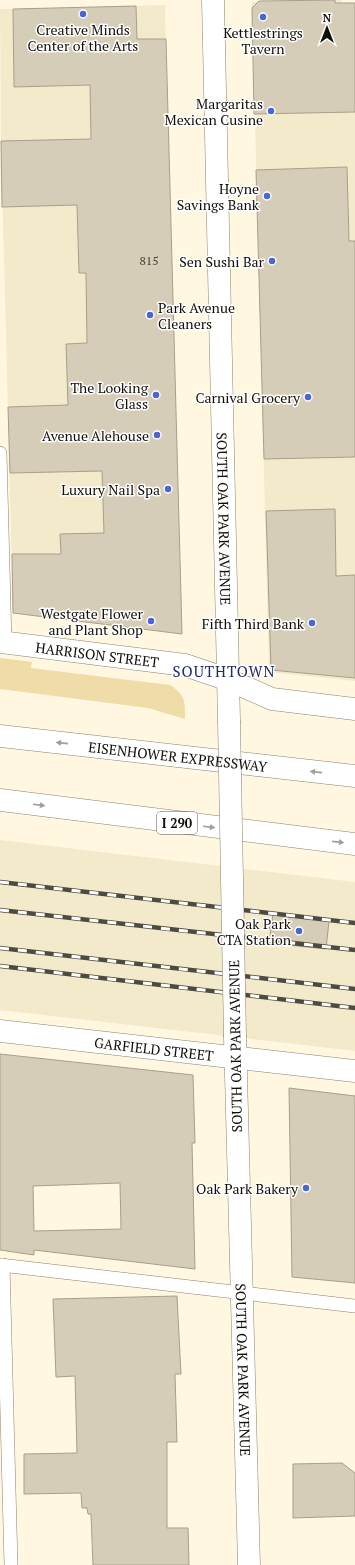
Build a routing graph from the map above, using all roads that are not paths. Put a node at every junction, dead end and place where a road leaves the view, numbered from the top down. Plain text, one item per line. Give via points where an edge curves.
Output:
1 (213, 0) edge
2 (0, 453) edge
3 (3, 643) edge
4 (229, 680) junction
5 (355, 709) edge
6 (0, 736) edge
7 (355, 776) edge
8 (0, 800) edge
9 (355, 844) edge
10 (0, 1031) edge
11 (236, 1058) junction
12 (355, 1071) edge
13 (2, 1265) edge
14 (242, 1293) junction
15 (355, 1306) edge
16 (11, 1565) edge
17 (249, 1565) edge

1 - 4 main road, SOUTH OAK PARK AVENUE
2 - 3 lane
3 - 4 main road, HARRISON STREET via 185,665
4 - 5 main road, HARRISON STREET via 272,699
4 - 11 main road, SOUTH OAK PARK AVENUE, bridge
7 -> 6 main road, EISENHOWER EXPRESSWAY
8 -> 9 main road, I 290
10 - 11 main road, GARFIELD STREET
11 - 12 main road, GARFIELD STREET
11 - 14 main road, SOUTH OAK PARK AVENUE
13 - 14 lane
13 - 16 lane
14 - 15 lane
14 - 17 main road, SOUTH OAK PARK AVENUE

